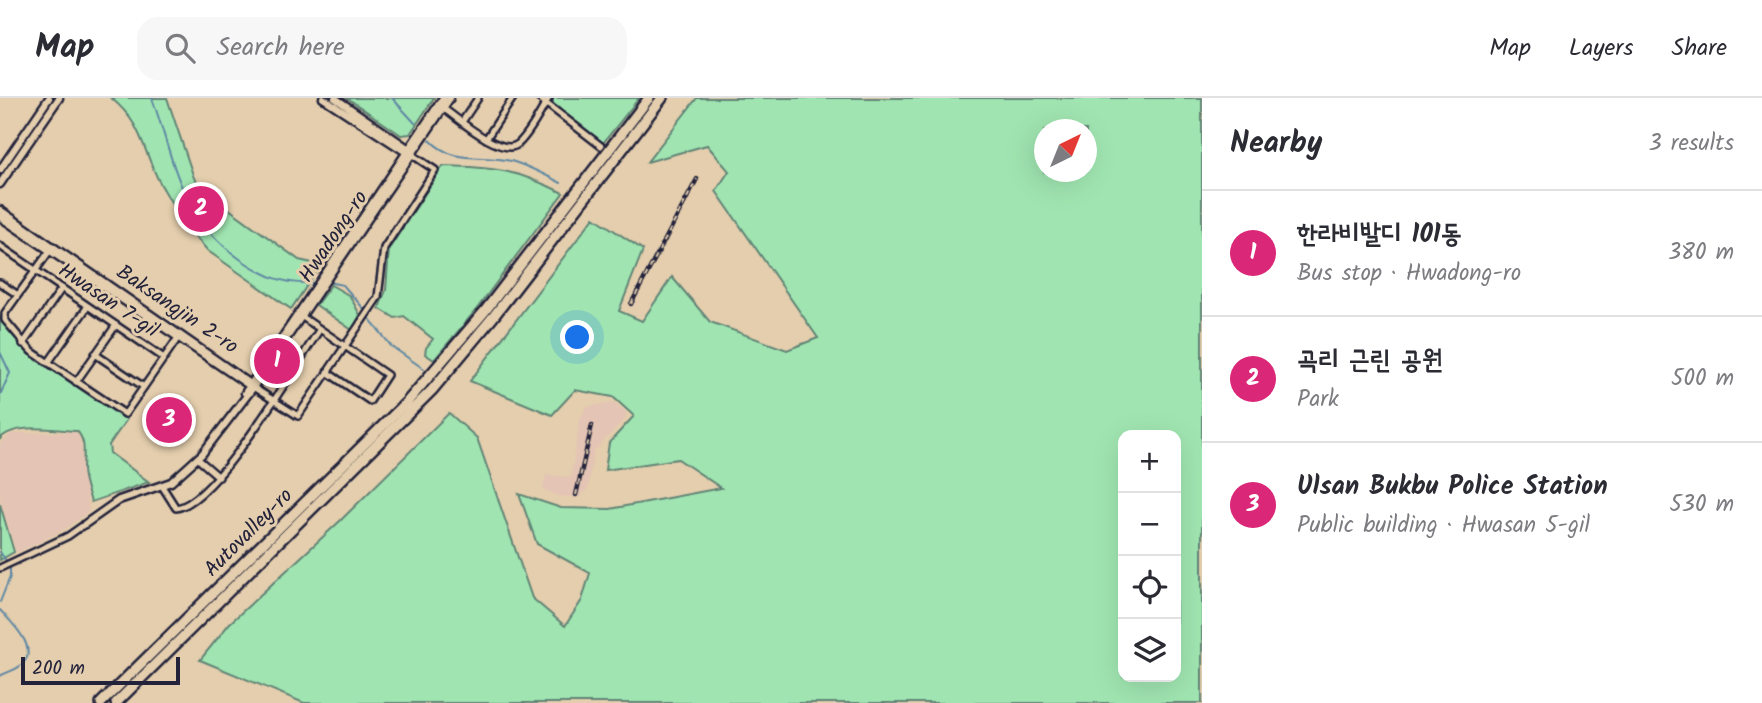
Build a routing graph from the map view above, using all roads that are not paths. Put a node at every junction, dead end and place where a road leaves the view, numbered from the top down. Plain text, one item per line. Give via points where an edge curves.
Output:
1 (49, 98) edge
2 (59, 98) edge
3 (323, 98) edge
4 (335, 98) edge
5 (443, 98) edge
6 (450, 98) edge
7 (478, 98) edge
8 (513, 98) edge
9 (539, 98) edge
10 (649, 98) edge
11 (662, 98) edge
12 (548, 100) edge
13 (443, 108) junction
14 (462, 122) junction
15 (486, 139) junction
16 (601, 146) dead end
17 (408, 152) junction
18 (0, 170) edge
19 (591, 183) junction
20 (0, 184) edge
21 (571, 207) junction
22 (0, 210) edge
23 (0, 217) edge
24 (0, 246) edge
25 (51, 248) junction
26 (35, 270) junction
27 (0, 283) edge
28 (62, 288) junction
29 (317, 288) junction
30 (18, 295) junction
31 (88, 306) junction
32 (301, 316) junction
33 (116, 325) junction
34 (320, 329) junction
35 (179, 336) junction
36 (23, 344) junction
37 (345, 346) junction
38 (96, 354) junction
39 (164, 358) junction
40 (48, 363) junction
41 (327, 372) junction
42 (76, 382) junction
43 (250, 385) junction
44 (144, 387) junction
45 (272, 400) junction
46 (198, 459) junction
47 (219, 477) junction
48 (162, 486) junction
49 (85, 524) joint
50 (5, 565) edge
51 (158, 656) junction
52 (136, 677) junction
53 (101, 703) edge
54 (117, 703) edge

1 - 18 street
2 - 20 street
3 - 17 street
4 - 17 street
5 - 17 street, Hwadong-ro
6 - 13 street, Hwadong-ro
7 - 14 street
8 - 15 street
9 - 12 street
10 - 19 highway
11 - 19 highway
12 - 15 street via 516,146 496,145
12 - 16 street
13 - 14 street
13 - 17 street, Hwadong-ro
14 - 15 street
17 - 29 street, Hwadong-ro
17 - 37 street via 435,170 384,248 378,297
19 - 21 highway
21 - 51 highway, Autovalley-ro via 421,387
21 - 51 highway, Autovalley-ro via 432,390
22 - 25 street, Baksangjin 2-ro
23 - 25 street, Baksangjin 2-ro
24 - 26 street, Hwasan 7-gil
25 - 26 street
25 - 35 street, Baksangjin 2-ro
26 - 28 street, Hwasan 7-gil
26 - 30 street
27 - 30 street
28 - 31 street, Hwasan 7-gil
28 - 36 street
29 - 32 street, Hwadong-ro
29 - 43 street, Hwadong-ro
30 - 36 street via 4,317
31 - 33 street, Hwasan 7-gil
31 - 40 street
32 - 34 street
32 - 43 street, Hwadong-ro
33 - 38 street
33 - 39 street, Hwasan 7-gil
34 - 37 street
34 - 45 street
35 - 39 street
35 - 43 street, Baksangjin 2-ro
36 - 40 street
37 - 41 street
37 - 41 street via 387,375 370,401
38 - 42 street
38 - 44 street
39 - 44 street
40 - 42 street
41 - 45 street via 298,416
42 - 44 street via 125,414
43 - 45 street
43 - 46 street, Hwadong-ro
45 - 47 street
46 - 47 street
46 - 48 street, Hwadong-ro
47 - 48 street via 180,508 173,506
48 - 49 street, Hwadong-ro via 119,500
49 - 50 street, Hwadong-ro
51 - 52 highway, Autovalley-ro
52 - 53 highway, Autovalley-ro
52 - 54 highway, Autovalley-ro

